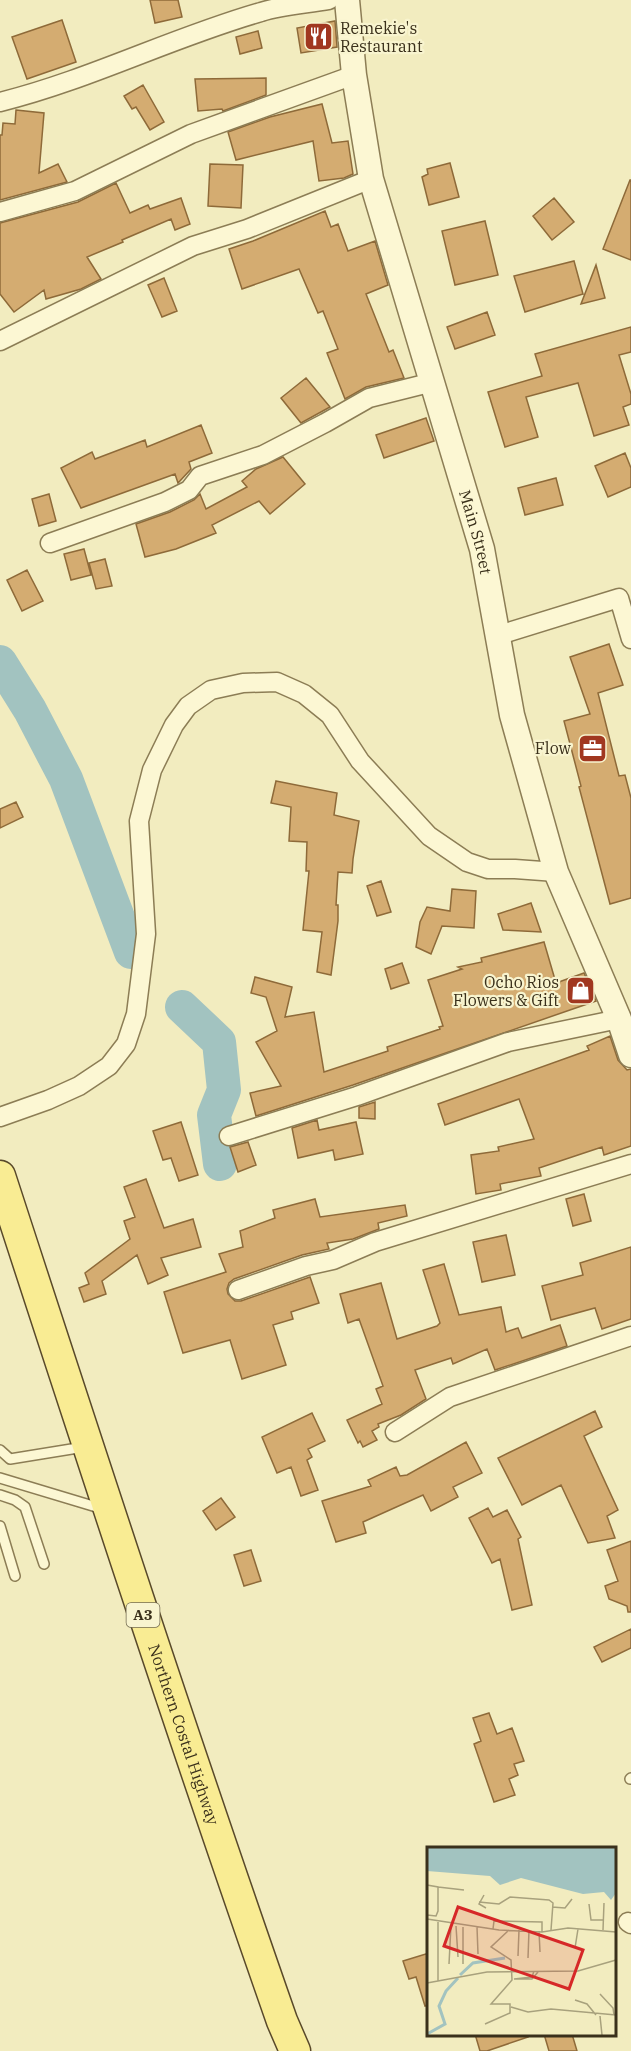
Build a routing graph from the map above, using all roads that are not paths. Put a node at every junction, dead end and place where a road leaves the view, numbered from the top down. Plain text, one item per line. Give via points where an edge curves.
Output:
1 (329, 0) edge
2 (348, 0) edge
3 (354, 75) junction
4 (0, 102) edge
5 (371, 178) junction
6 (0, 212) edge
7 (0, 341) edge
8 (433, 382) junction
9 (50, 543) dead end
10 (499, 635) junction
11 (631, 639) edge
12 (556, 872) junction
13 (619, 1019) junction
14 (631, 1055) edge
15 (0, 1117) edge
16 (229, 1136) dead end
17 (631, 1164) edge
18 (0, 1176) edge
19 (238, 1290) dead end
20 (631, 1336) edge
21 (394, 1432) dead end
22 (88, 1447) junction
23 (0, 1450) edge
24 (0, 1478) edge
25 (0, 1495) edge
26 (108, 1510) junction
27 (0, 1526) edge
28 (44, 1564) dead end
29 (15, 1576) dead end
30 (290, 2044) edge

1 - 4 street via 264,11 188,35 38,93
2 - 3 street, Main Street
3 - 5 street, Main Street
3 - 6 street via 191,134 75,191
5 - 7 street via 247,229 194,246
5 - 8 street, Main Street
8 - 9 street via 369,398 262,455 200,476 189,490 165,502
8 - 10 street, Main Street via 482,549
10 - 11 street via 619,598
10 - 12 street, Main Street via 513,715
12 - 13 street, Main Street
12 - 15 street via 488,869 467,862 429,836 360,761 330,715 303,694 278,682 243,683 211,690 188,706 174,725 152,770 139,821 146,934 136,1014 126,1044 109,1066 79,1086
13 - 14 street, Main Street
13 - 16 street via 508,1042
17 - 19 street via 375,1242 333,1260
18 - 22 main road, Northern Costal Highway / A3
20 - 21 street via 450,1397
22 - 23 lane via 10,1459
22 - 26 main road, Northern Costal Highway / A3
24 - 26 lane
25 - 28 lane via 25,1507
26 - 30 main road, Northern Costal Highway / A3
27 - 29 lane

